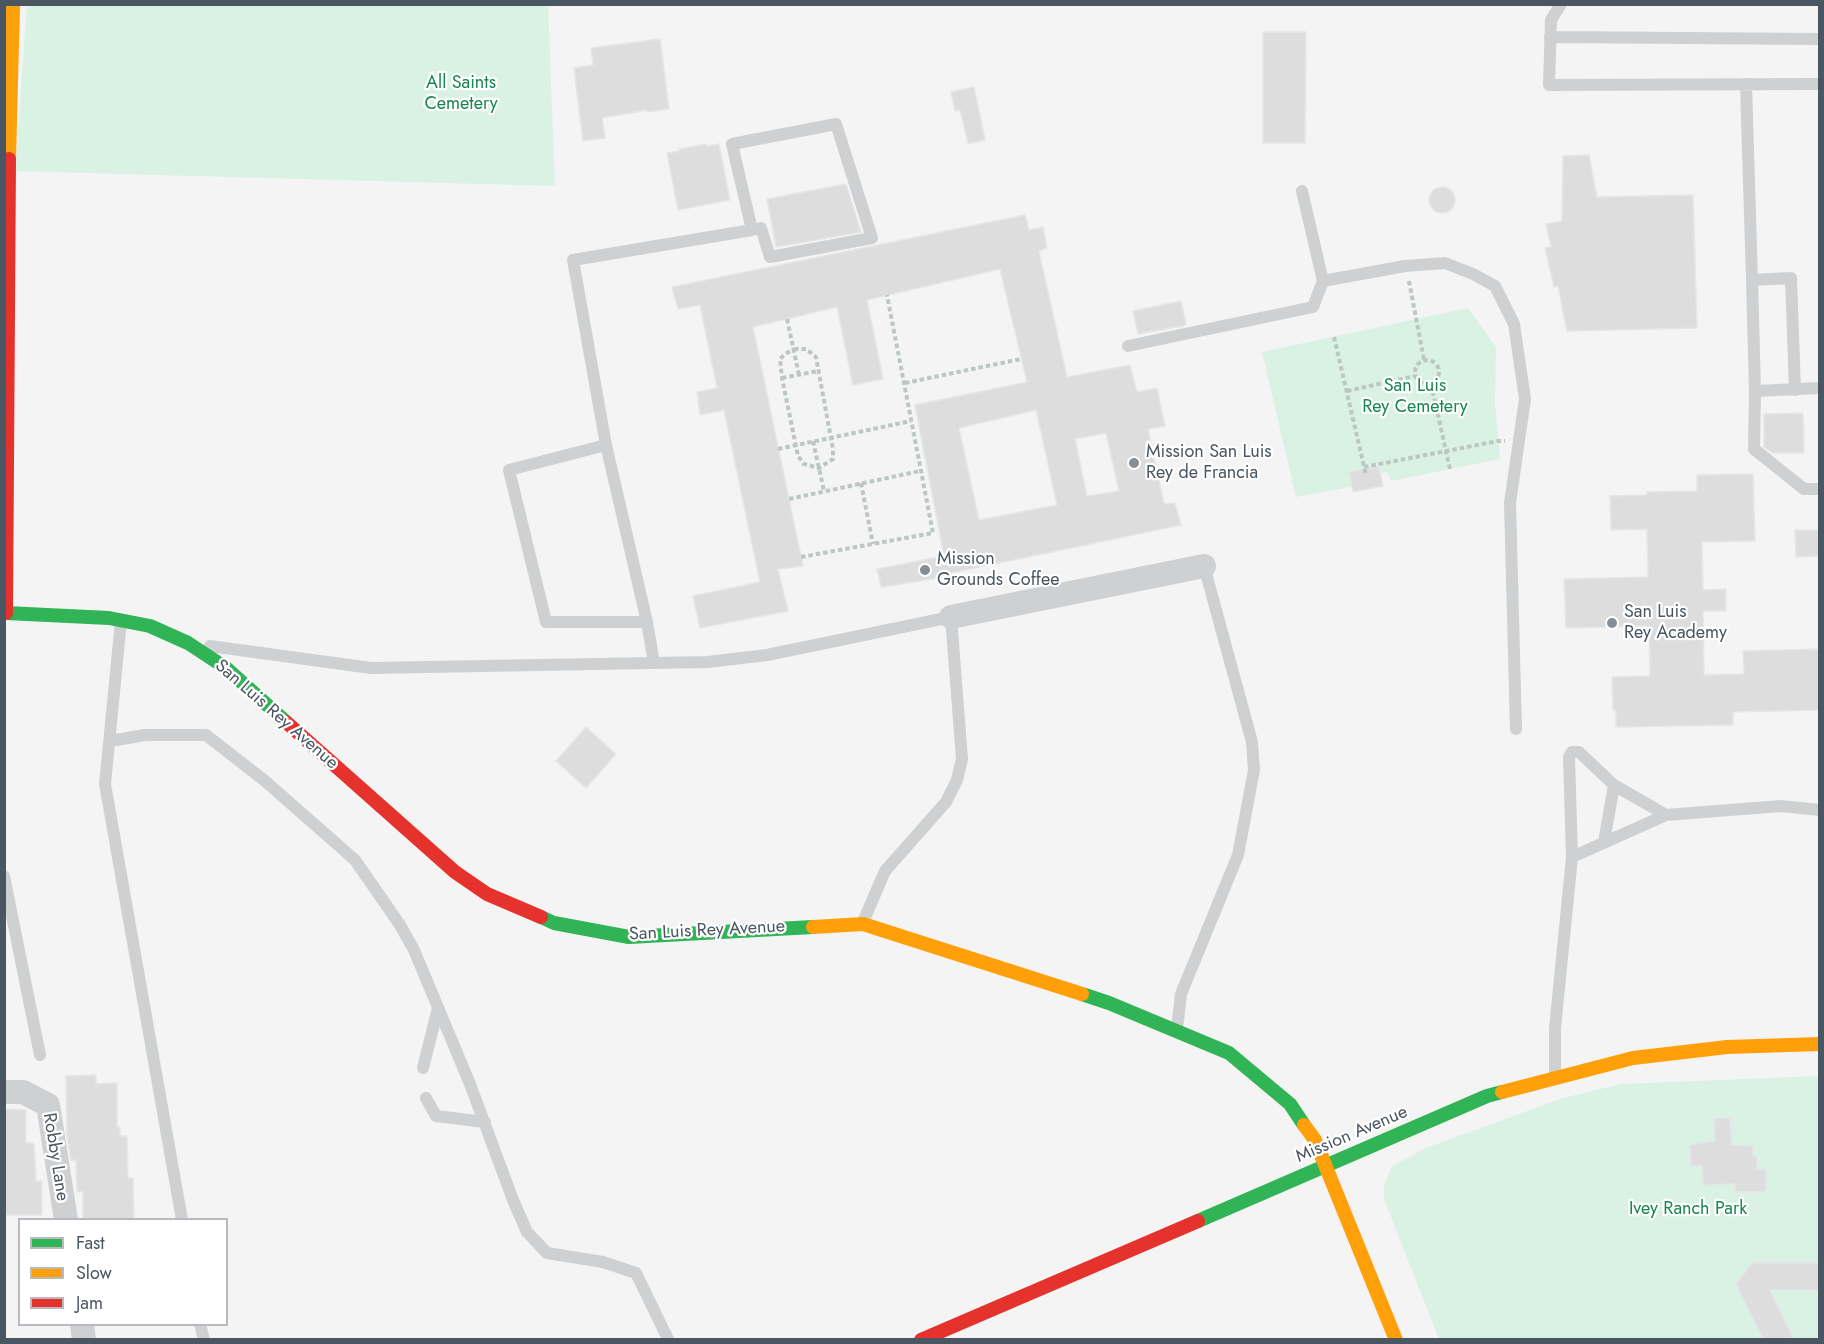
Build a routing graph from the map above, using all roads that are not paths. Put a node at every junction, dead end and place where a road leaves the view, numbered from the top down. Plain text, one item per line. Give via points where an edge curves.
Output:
1 (13, 4) edge
2 (1561, 4) edge
3 (1550, 37) junction
4 (1820, 39) edge
5 (1746, 84) junction
6 (1820, 84) edge
7 (1302, 191) dead end
8 (6, 230) edge
9 (752, 231) junction
10 (1752, 280) junction
11 (1323, 281) junction
12 (1128, 346) dead end
13 (1820, 388) edge
14 (1795, 390) junction
15 (1755, 391) junction
16 (606, 445) junction
17 (6, 457) edge
18 (1820, 489) edge
19 (1204, 566) joint
20 (5, 613) edge
21 (951, 617) junction
22 (121, 620) junction
23 (647, 622) junction
24 (188, 643) junction
25 (654, 663) junction
26 (1516, 729) dead end
27 (110, 741) junction
28 (1614, 785) junction
29 (1820, 810) edge
30 (1666, 815) junction
31 (1604, 842) junction
32 (1572, 857) junction
33 (4, 876) edge
34 (863, 924) junction
35 (438, 1008) junction
36 (1177, 1032) junction
37 (1820, 1044) edge
38 (40, 1055) dead end
39 (423, 1068) dead end
40 (1555, 1079) junction
41 (4, 1092) edge
42 (426, 1098) dead end
43 (485, 1122) junction
44 (1326, 1166) junction
45 (66, 1218) edge
46 (182, 1218) edge
47 (1368, 1267) junction
48 (1376, 1329) dead end
49 (668, 1339) edge
50 (921, 1340) edge
51 (1396, 1340) edge

1 - 8 street
2 - 3 lane via 1551,20
3 - 4 lane
3 - 5 lane via 1549,85
5 - 6 lane
5 - 10 lane
7 - 11 lane
8 - 17 street
9 - 9 lane via 732,144 836,124 872,238 770,257 761,228
9 - 16 lane via 573,260
10 - 14 lane via 1791,278
10 - 15 lane
11 - 12 lane via 1313,307
11 - 26 lane via 1445,263 1495,286 1514,324 1525,399 1510,503
13 - 14 lane
14 - 15 lane
15 - 18 lane via 1754,449 1804,489
16 - 23 lane
16 - 23 lane via 509,470 546,622
17 - 20 street
19 - 21 street
19 - 36 lane via 1252,742 1254,770 1238,855 1181,993
20 - 22 street, San Luis Rey Avenue
21 - 25 lane via 767,655
21 - 34 lane via 962,759 957,780 946,802 885,871
22 - 24 street, San Luis Rey Avenue via 150,626
22 - 27 lane
23 - 25 lane
24 - 25 lane via 371,668
24 - 34 street, San Luis Rey Avenue via 226,668 455,872 487,894 554,923 629,937
27 - 35 lane via 145,735 206,735 265,781 354,860 400,925
27 - 46 lane via 105,784
28 - 30 lane
28 - 31 lane
28 - 32 lane via 1579,752 1572,752
29 - 30 lane via 1782,806
30 - 31 lane
31 - 32 lane
32 - 40 lane via 1555,1028
33 - 38 lane
34 - 36 street, San Luis Rey Avenue via 1109,1003
35 - 39 lane
35 - 43 lane
36 - 44 street, San Luis Rey Avenue via 1229,1053 1290,1104 1315,1140
37 - 40 street, Mission Avenue via 1727,1047 1633,1058
40 - 44 street, Mission Avenue via 1487,1096
41 - 45 street, Robby Lane via 23,1092 48,1105
42 - 43 lane via 436,1116
43 - 49 lane via 527,1232 547,1253 603,1262 636,1273
44 - 47 street, San Luis Rey Avenue
44 - 50 street, Mission Avenue
47 - 48 street
47 - 51 street

